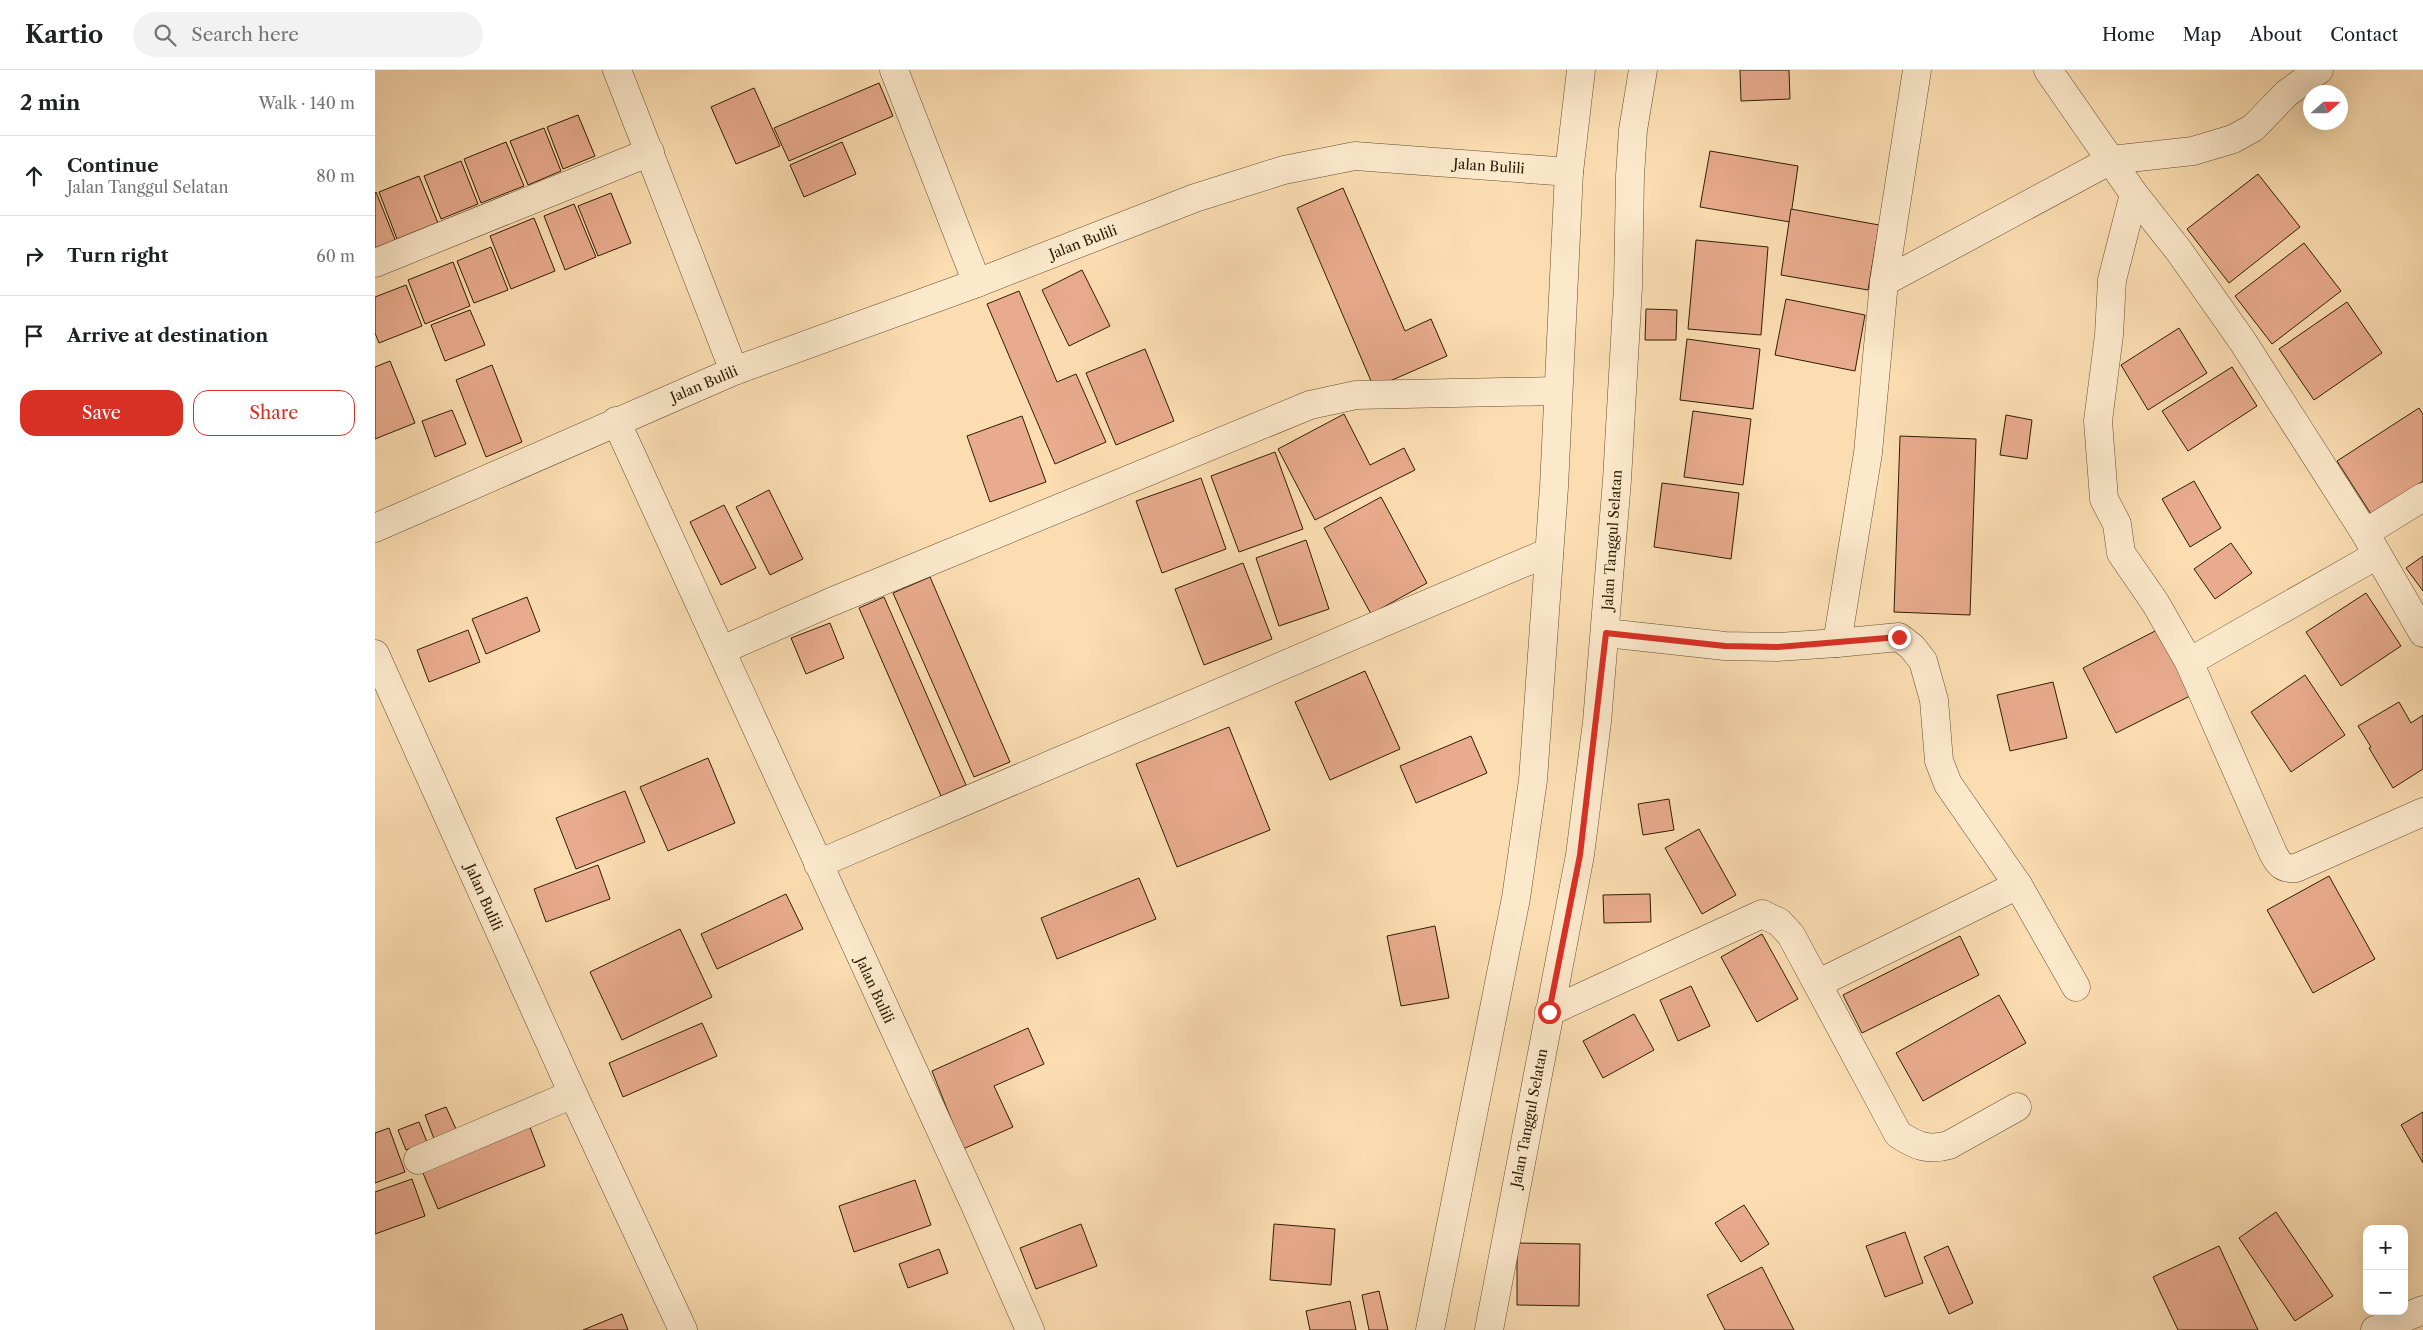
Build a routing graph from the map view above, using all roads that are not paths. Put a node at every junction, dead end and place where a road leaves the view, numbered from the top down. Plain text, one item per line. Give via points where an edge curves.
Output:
1 (617, 70) edge
2 (895, 70) edge
3 (1581, 70) edge
4 (1643, 70) edge
5 (1917, 70) edge
6 (2048, 70) edge
7 (2303, 74) edge
8 (650, 152) junction
9 (2111, 160) junction
10 (1569, 172) junction
11 (2134, 194) junction
12 (375, 264) edge
13 (1884, 282) junction
14 (977, 283) junction
15 (734, 371) junction
16 (1557, 390) junction
17 (616, 422) junction
18 (2423, 497) edge
19 (375, 528) edge
20 (2371, 544) junction
21 (1549, 552) junction
22 (1606, 633) junction
23 (2423, 633) edge
24 (1837, 643) junction
25 (722, 650) junction
26 (375, 654) edge
27 (2189, 662) junction
28 (2423, 812) edge
29 (818, 864) junction
30 (2019, 885) junction
31 (1819, 983) junction
32 (2076, 987) dead end
33 (1549, 1012) junction
34 (573, 1094) junction
35 (2017, 1107) dead end
36 (418, 1160) dead end
37 (2423, 1310) edge
38 (683, 1330) edge
39 (1030, 1330) edge
40 (1430, 1330) edge
41 (1489, 1330) edge
42 (2375, 1330) edge

1 - 8 street
2 - 14 street
3 - 10 street
4 - 22 street, Jalan Tanggul Selatan via 1633,130 1628,287
5 - 13 street
6 - 9 street
7 - 9 street via 2253,128 2233,139 2193,151
8 - 12 street
8 - 15 street
9 - 11 street
9 - 13 street
10 - 14 street, Jalan Bulili via 1355,156 1323,161 1195,198
10 - 16 street
11 - 20 street via 2243,342
11 - 27 street via 2112,280 2098,421 2104,499 2117,524 2121,553 2156,604
13 - 24 street via 1867,453
14 - 15 street, Jalan Bulili
15 - 17 street, Jalan Bulili
16 - 21 street
16 - 25 street via 1356,395 1310,405
17 - 19 street, Jalan Bulili
17 - 25 street, Jalan Bulili
18 - 20 street
20 - 23 street
20 - 27 street
21 - 29 street
21 - 40 street via 1533,780 1516,898
22 - 24 street via 1725,646
22 - 33 street, Jalan Tanggul Selatan via 1580,855
24 - 30 street via 1899,637 1923,661 1934,700 1939,761 1948,784
25 - 29 street, Jalan Bulili
26 - 34 street, Jalan Bulili
27 - 28 street via 2282,867 2296,868
29 - 39 street, Jalan Bulili
30 - 31 street
30 - 32 street
31 - 33 street via 1791,935 1779,922 1762,914
31 - 35 street via 1898,1134 1927,1149 1949,1145
33 - 41 street, Jalan Tanggul Selatan
34 - 36 street
34 - 38 street, Jalan Bulili
37 - 42 street

